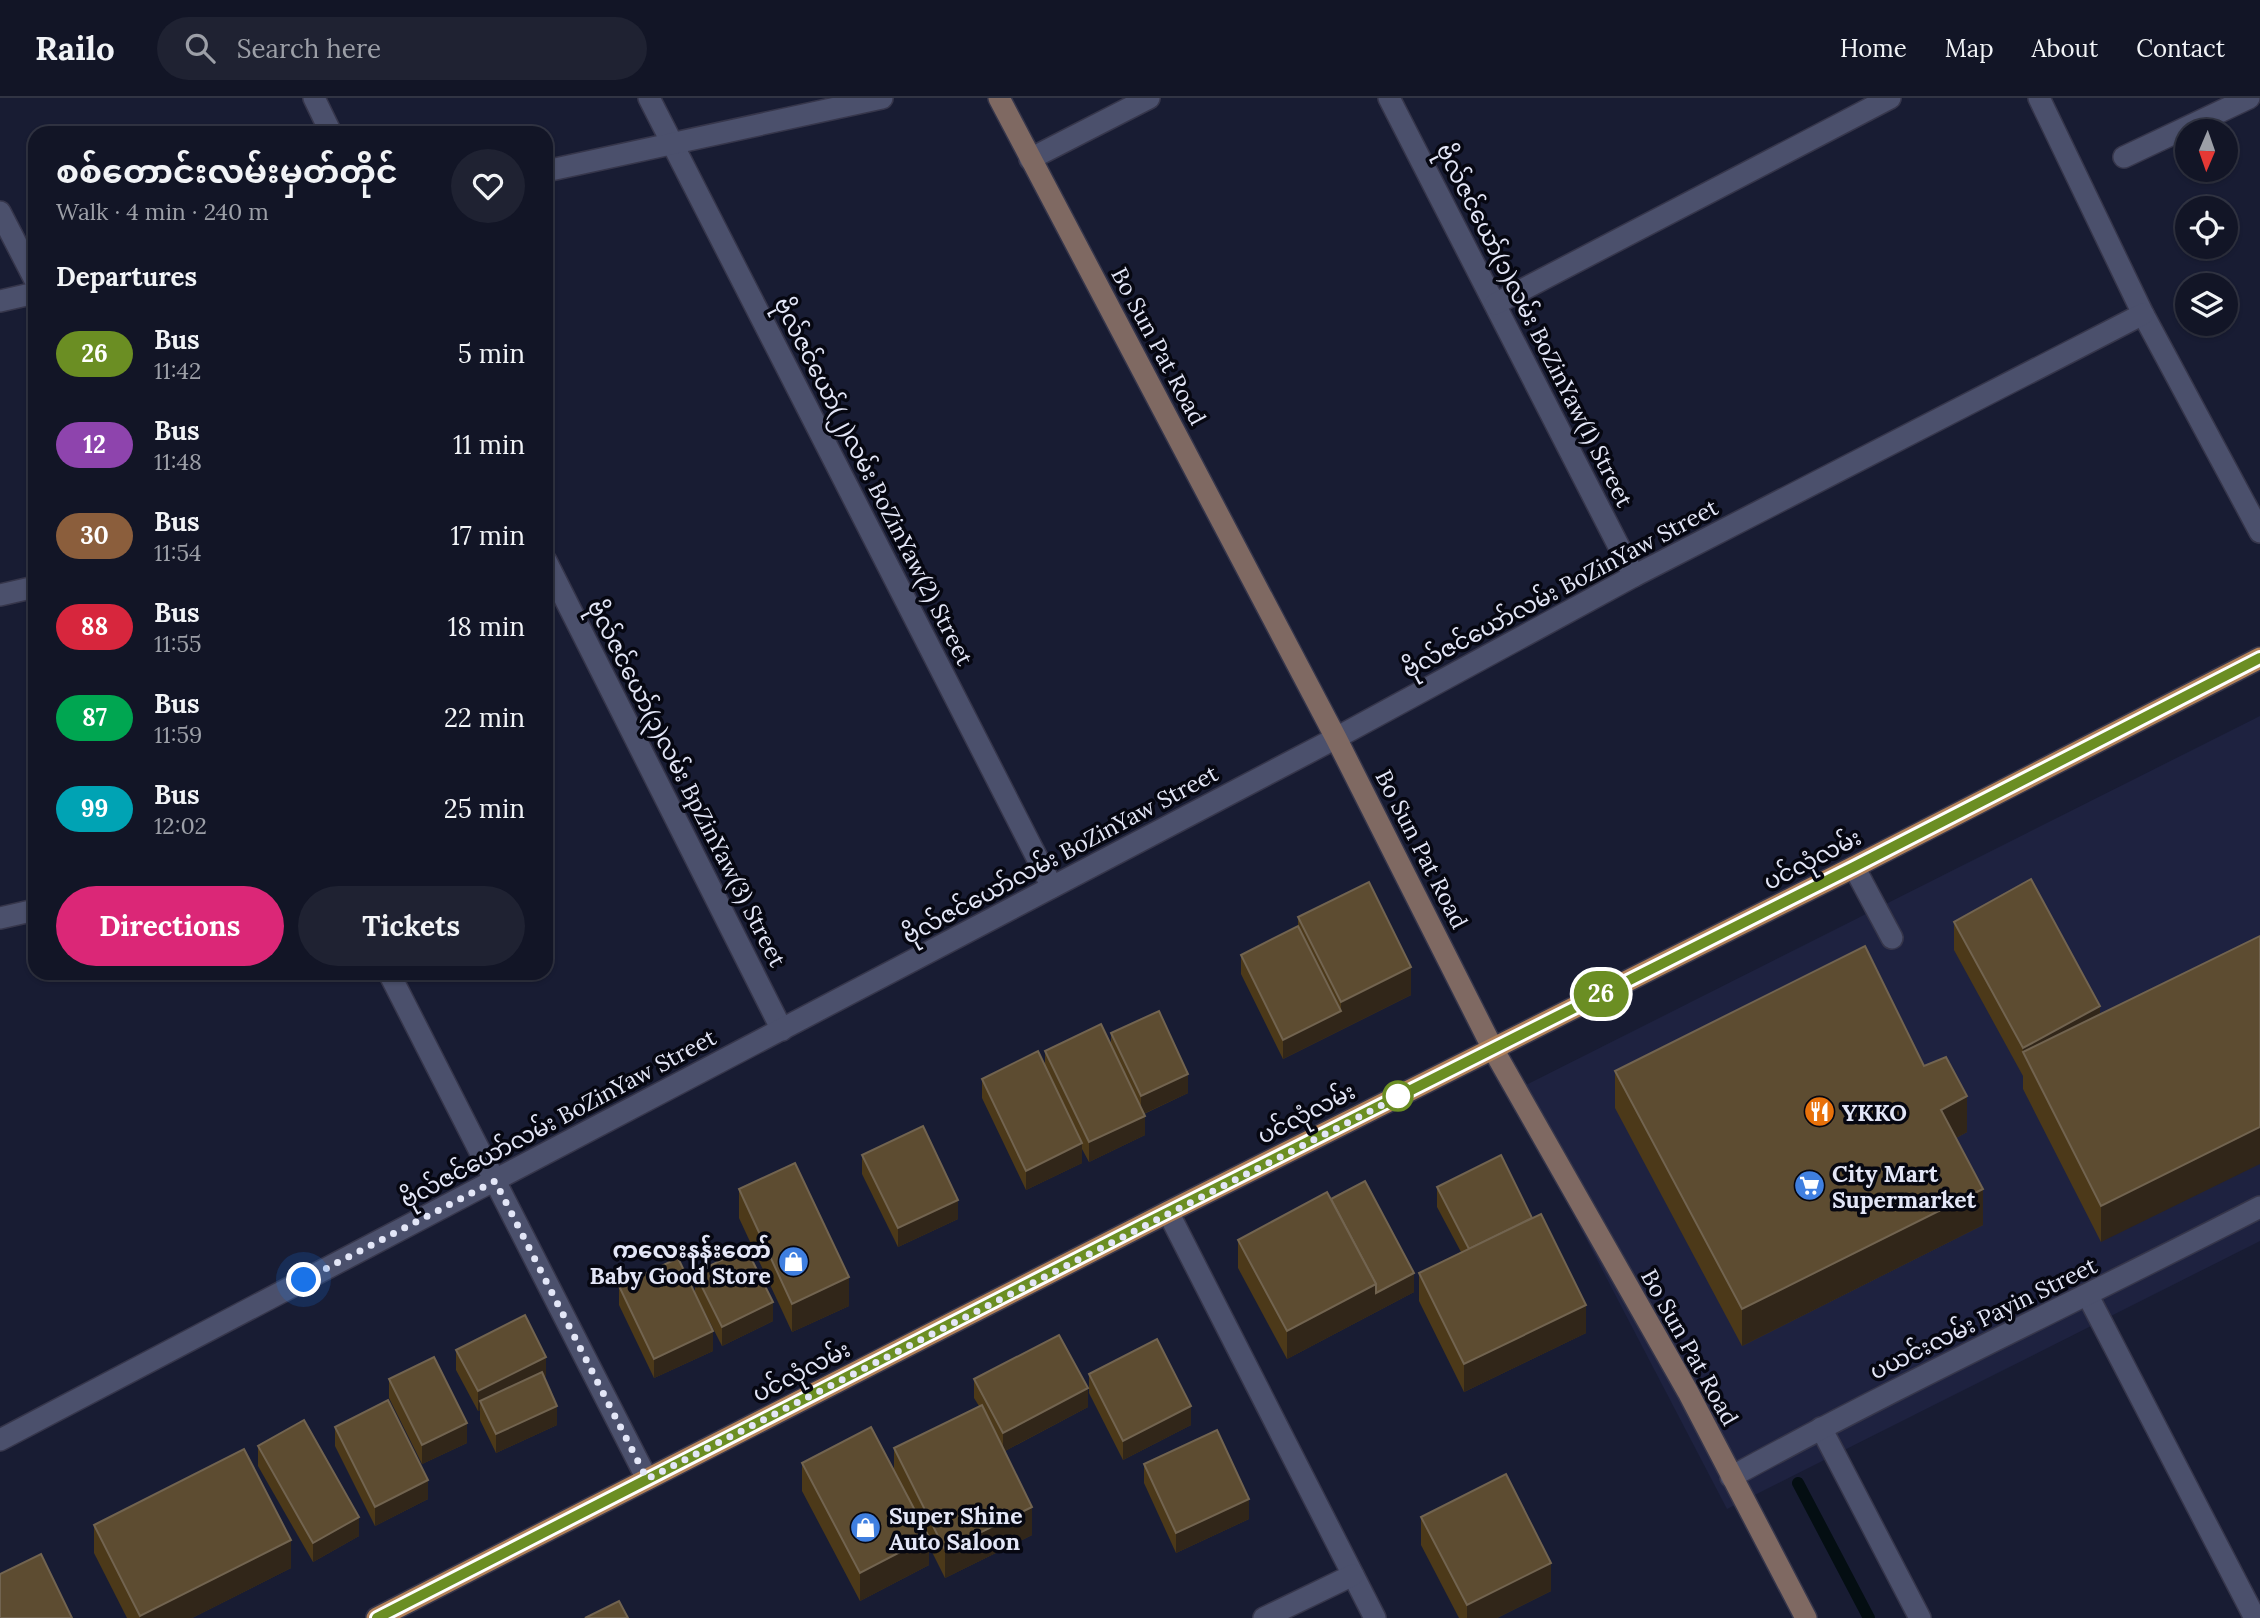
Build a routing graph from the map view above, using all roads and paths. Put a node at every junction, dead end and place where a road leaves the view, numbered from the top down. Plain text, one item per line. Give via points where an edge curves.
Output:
1 (314, 98) edge
2 (649, 98) edge
3 (882, 98) edge
4 (999, 98) edge
5 (1149, 98) edge
6 (1389, 98) edge
7 (1890, 98) edge
8 (2039, 98) edge
9 (2249, 98) edge
10 (328, 126) edge
11 (671, 142) junction
12 (2124, 157) dead end
13 (1030, 159) junction
14 (553, 170) edge
15 (0, 212) edge
16 (28, 266) edge
17 (28, 295) edge
18 (0, 301) edge
19 (1494, 304) junction
20 (2143, 314) junction
21 (2260, 532) edge
22 (553, 575) edge
23 (1634, 576) junction
24 (28, 589) edge
25 (0, 595) edge
26 (2260, 658) edge
27 (1336, 738) junction
28 (1854, 867) junction
29 (1052, 887) junction
30 (28, 912) edge
31 (0, 918) edge
32 (1892, 937) dead end
33 (393, 980) edge
34 (782, 1030) junction
35 (1493, 1049) junction
36 (495, 1181) junction
37 (2260, 1207) edge
38 (1168, 1212) junction
39 (2088, 1296) junction
40 (1821, 1428) junction
41 (0, 1440) edge
42 (1731, 1477) junction
43 (647, 1479) junction
44 (1353, 1575) junction
45 (377, 1618) edge
46 (1264, 1618) edge
47 (1375, 1618) edge
48 (1806, 1618) edge
49 (1920, 1618) edge
50 (2255, 1618) edge

1 - 10 street
2 - 11 street, ဗိုလ်ဇင်ယော်(၂)လမ်း BoZinYaw(2) Street
3 - 11 street
4 - 13 street, Bo Sun Pat Road
5 - 13 street
6 - 19 street, ဗိုလ်ဇင်ယော်(၁)လမ်း BoZinYaw(1) Street
7 - 19 street
8 - 20 street
9 - 12 street
11 - 14 street
11 - 29 street, ဗိုလ်ဇင်ယော်(၂)လမ်း BoZinYaw(2) Street
13 - 27 street, Bo Sun Pat Road
15 - 16 street
17 - 18 street
19 - 23 street, ဗိုလ်ဇင်ယော်(၁)လမ်း BoZinYaw(1) Street
20 - 21 street
20 - 23 street, ဗိုလ်ဇင်ယော်လမ်း BoZinYaw Street
22 - 34 street, ဗိုလ်ဇင်ယော်(၃)လမ်း BpZinYaw(3) Street
23 - 27 street, ဗိုလ်ဇင်ယော်လမ်း BoZinYaw Street
24 - 25 street
26 - 28 main road, ပင်လုံလမ်း
27 - 29 street, ဗိုလ်ဇင်ယော်လမ်း BoZinYaw Street
27 - 35 street, Bo Sun Pat Road
28 - 32 street
28 - 35 main road, ပင်လုံလမ်း
29 - 34 street, ဗိုလ်ဇင်ယော်လမ်း BoZinYaw Street
30 - 31 street
33 - 36 street
34 - 36 street, ဗိုလ်ဇင်ယော်လမ်း BoZinYaw Street
35 - 38 main road, ပင်လုံလမ်း
35 - 42 street, Bo Sun Pat Road via 1688,1392
36 - 41 street, ဗိုလ်ဇင်ယော်လမ်း BoZinYaw Street
36 - 43 street
37 - 39 street, ပယင်းလမ်း Payin Street
38 - 43 main road, ပင်လုံလမ်း
38 - 44 street
39 - 40 street, ပယင်းလမ်း Payin Street
39 - 50 street
40 - 42 street, ပယင်းလမ်း Payin Street
40 - 49 street
42 - 48 street, Bo Sun Pat Road
43 - 45 main road, ပင်လုံလမ်း
44 - 46 street
44 - 47 street

